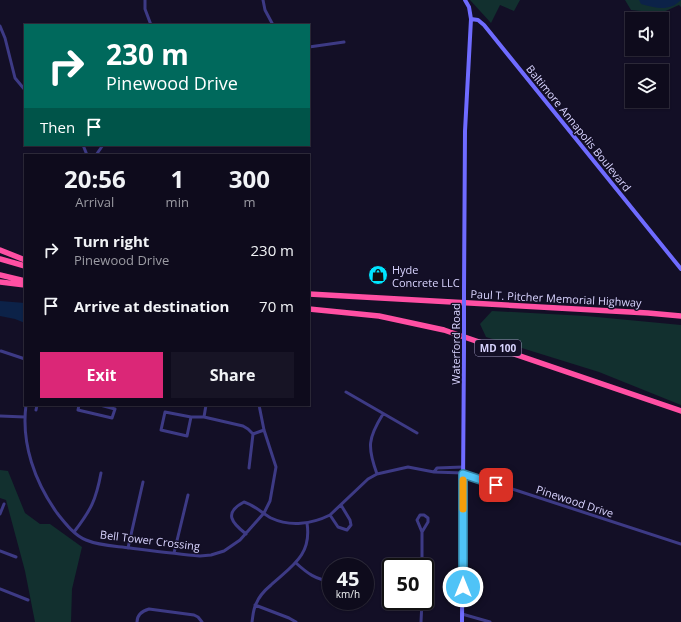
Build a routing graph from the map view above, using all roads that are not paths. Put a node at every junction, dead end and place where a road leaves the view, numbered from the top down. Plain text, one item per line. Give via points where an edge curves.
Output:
1 (145, 0) edge
2 (263, 0) edge
3 (465, 0) edge
4 (471, 19) junction
5 (151, 24) edge
6 (272, 24) edge
7 (0, 26) edge
8 (344, 42) dead end
9 (310, 47) edge
10 (24, 89) edge
11 (0, 250) edge
12 (0, 260) edge
13 (24, 260) edge
14 (24, 266) edge
15 (681, 269) edge
16 (0, 275) edge
17 (24, 281) edge
18 (0, 282) edge
19 (24, 285) edge
20 (310, 294) edge
21 (310, 309) edge
22 (681, 316) edge
23 (1, 351) edge
24 (24, 359) edge
25 (346, 392) dead end
26 (26, 406) edge
27 (37, 406) edge
28 (79, 406) edge
29 (104, 406) edge
30 (206, 406) edge
31 (259, 406) edge
32 (36, 410) dead end
33 (681, 411) edge
34 (383, 414) junction
35 (0, 416) edge
36 (25, 417) junction
37 (191, 417) junction
38 (204, 417) junction
39 (264, 430) junction
40 (417, 433) dead end
41 (253, 434) junction
42 (463, 467) junction
43 (249, 468) dead end
44 (434, 472) junction
45 (101, 473) dead end
46 (378, 474) junction
47 (463, 474) junction
48 (143, 482) dead end
49 (188, 495) dead end
50 (4, 504) dead end
51 (341, 505) junction
52 (264, 513) junction
53 (0, 514) edge
54 (330, 515) junction
55 (307, 523) junction
56 (74, 532) junction
57 (422, 532) junction
58 (246, 534) junction
59 (681, 544) edge
60 (128, 548) junction
61 (0, 551) edge
62 (174, 553) junction
63 (16, 557) dead end
64 (422, 558) edge
65 (296, 563) junction
66 (322, 580) edge
67 (0, 589) edge
68 (28, 600) dead end
69 (255, 605) junction
70 (422, 610) edge
71 (462, 614) junction
72 (137, 622) edge
73 (202, 622) edge
74 (252, 622) edge
75 (296, 622) edge
76 (421, 622) edge
77 (462, 622) edge
78 (490, 622) edge

1 - 5 street via 145,9
2 - 6 street
3 - 4 main road
4 - 15 main road, Baltimore Annapolis Boulevard via 478,20 484,25
4 - 42 main road, Waterford Road, bridge via 464,131
7 - 10 street via 15,78
8 - 9 street
11 - 13 highway
12 - 14 highway
16 - 17 highway
18 - 19 highway
20 - 22 highway, Paul T. Pitcher Memorial Highway
21 - 33 highway, MD 100 via 379,316 444,330
23 - 24 street
25 - 34 street
26 - 36 street, Bell Tower Crossing
27 - 32 street
28 - 29 street via 78,410 112,418 115,409
30 - 38 street
31 - 39 street, Bell Tower Crossing
34 - 40 street
34 - 46 street via 374,428 370,451
35 - 36 street
36 - 56 street, Bell Tower Crossing via 28,448 40,484 50,502
37 - 37 street via 165,412 161,430 187,436
37 - 38 street
38 - 41 street via 243,426
39 - 41 street
39 - 52 street, Bell Tower Crossing via 276,467 270,501
41 - 43 street
42 - 44 street via 437,468
42 - 47 main road, Waterford Road
44 - 46 street, Pinewood Drive via 408,467
44 - 47 street, Pinewood Drive
45 - 56 street via 93,504
46 - 51 street via 368,479
47 - 59 street, Pinewood Drive
47 - 71 main road, Waterford Road
48 - 60 street
49 - 62 street
50 - 53 street
51 - 54 street
51 - 54 street via 350,520 351,525 347,530 338,527
52 - 55 street via 282,521
52 - 58 street, Bell Tower Crossing
52 - 58 street via 244,502 236,507 231,518
54 - 55 street
55 - 65 street via 309,538
56 - 60 street, Bell Tower Crossing via 91,542
57 - 57 street via 428,520 427,516 422,515 417,520
57 - 64 street
58 - 62 street, Bell Tower Crossing via 230,548 211,555 191,556
60 - 62 street, Bell Tower Crossing
61 - 63 street
65 - 66 street via 309,575
65 - 69 street via 262,594
67 - 68 street
69 - 74 street
69 - 75 street
70 - 76 street
71 - 77 main road, Waterford Road
71 - 78 street
72 - 73 street via 140,613 148,609 194,615

